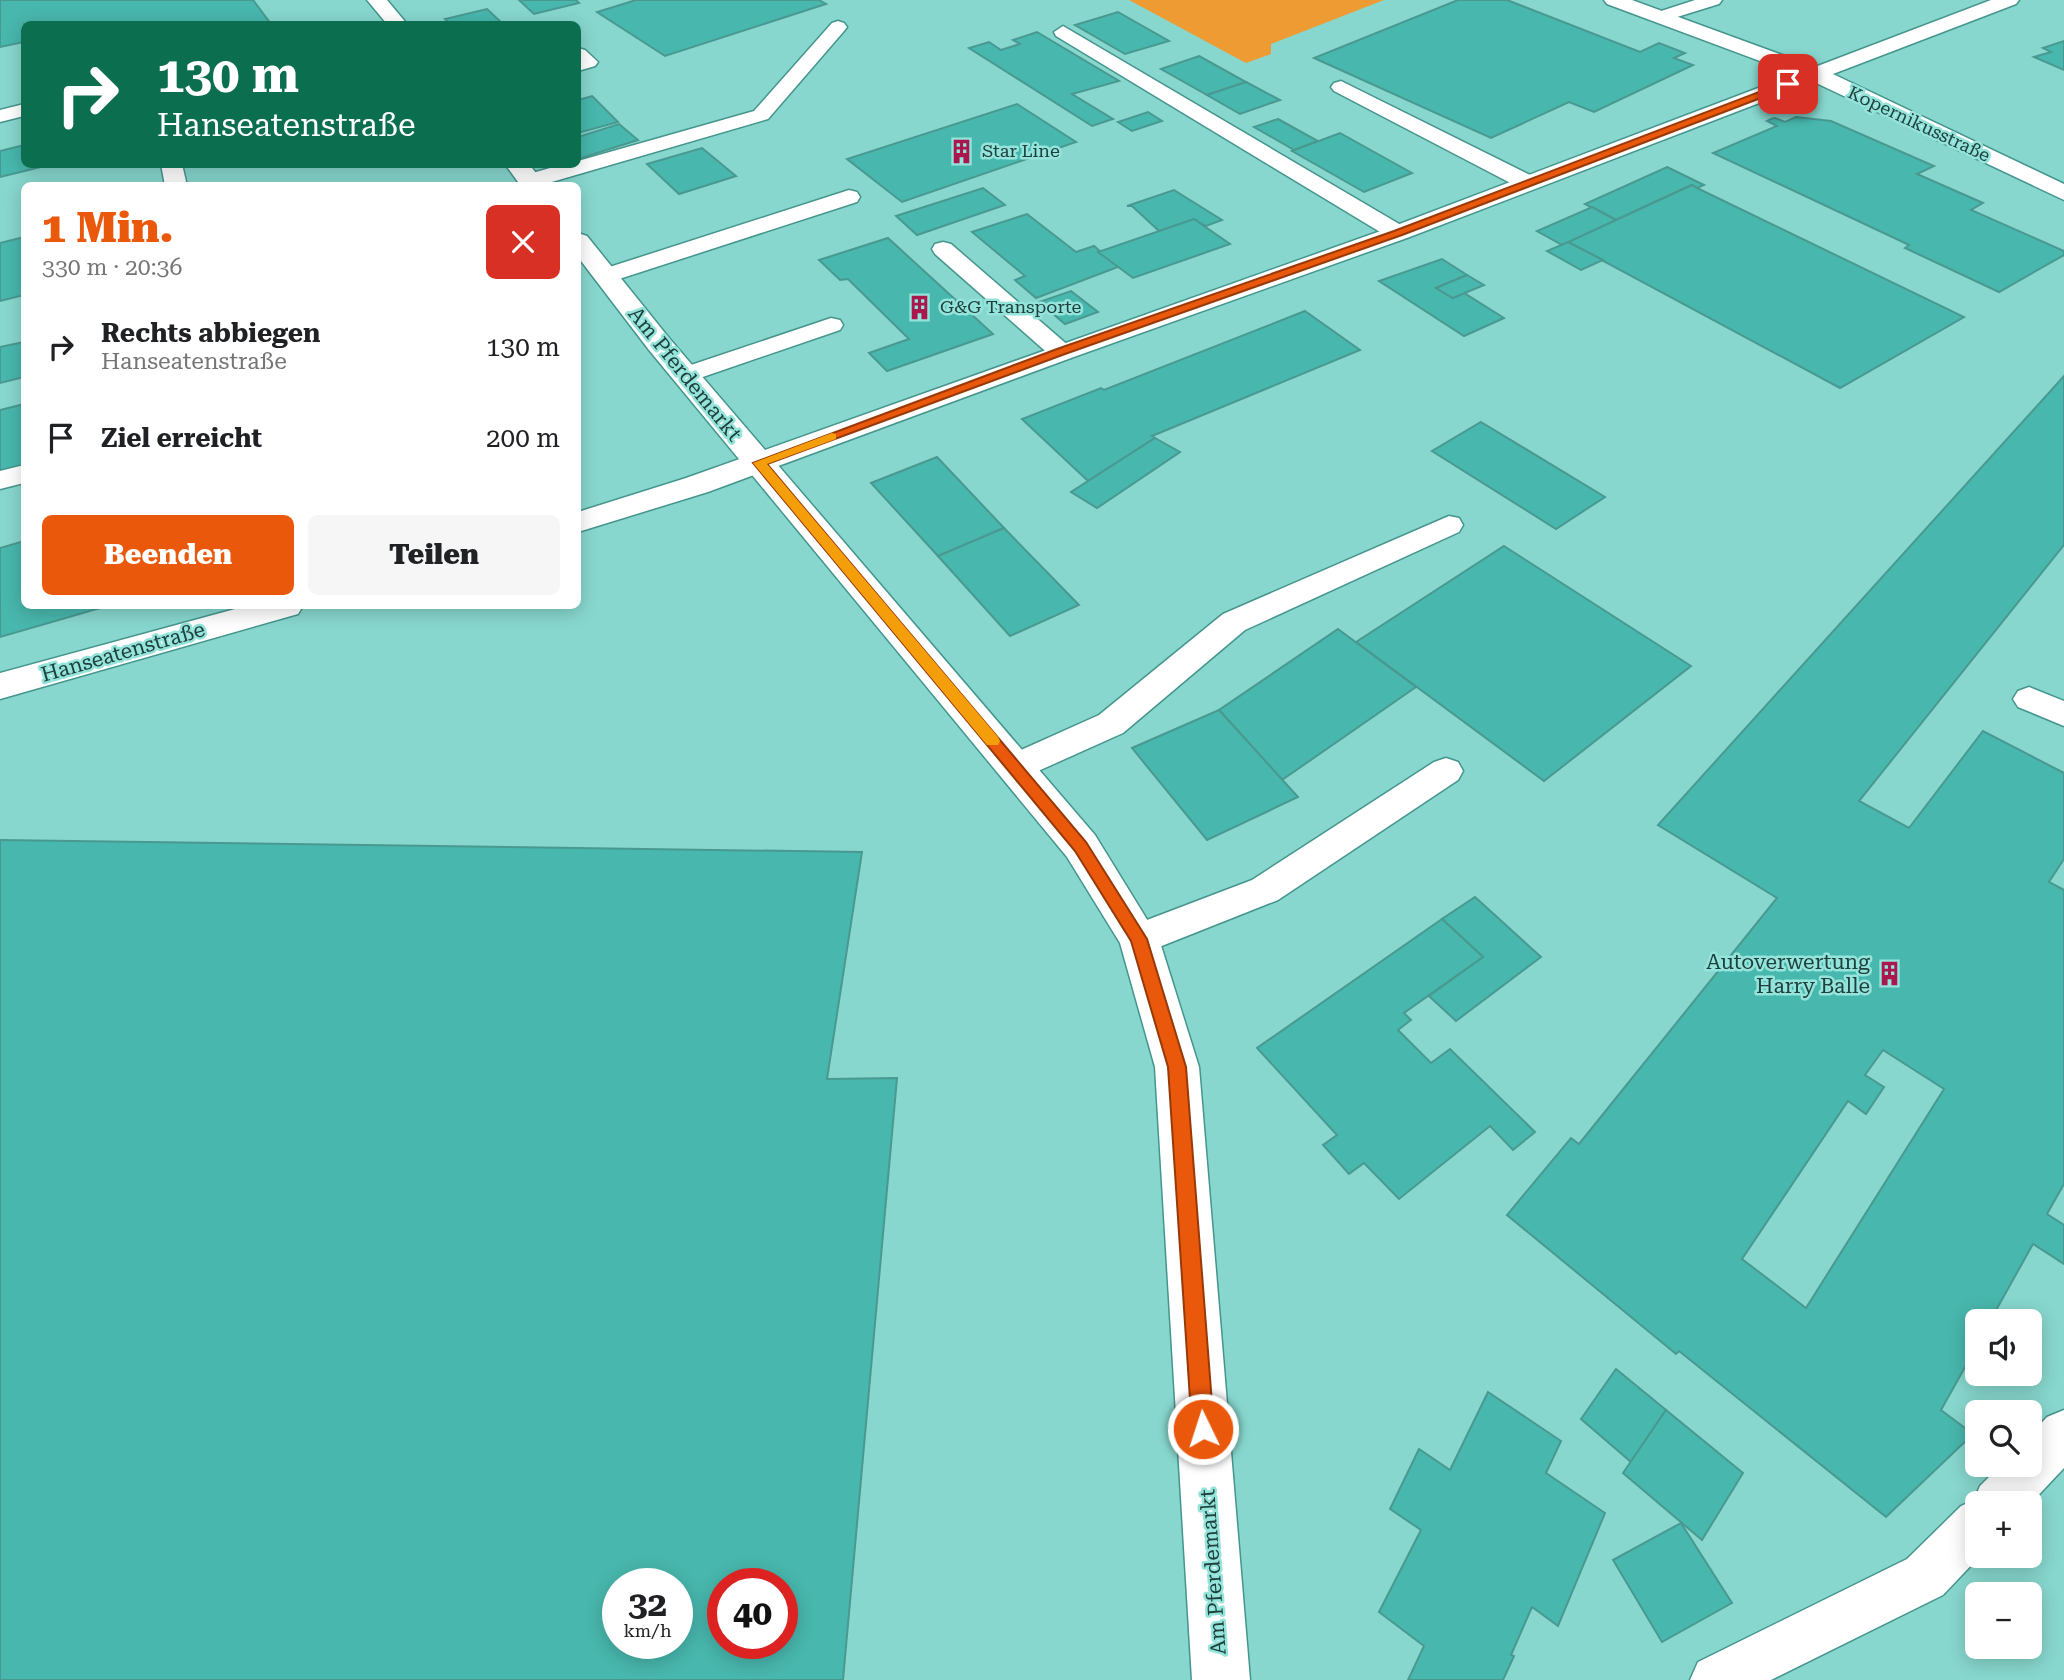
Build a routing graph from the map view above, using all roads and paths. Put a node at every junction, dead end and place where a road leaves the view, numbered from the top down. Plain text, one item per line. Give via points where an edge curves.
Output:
1 (377, 0) edge
2 (1614, 0) edge
3 (1713, 0) edge
4 (2009, 0) edge
5 (1661, 17) junction
6 (394, 21) edge
7 (838, 27) dead end
8 (1063, 33) dead end
9 (1815, 74) junction
10 (1341, 87) dead end
11 (21, 111) edge
12 (0, 116) edge
13 (581, 163) edge
14 (561, 168) edge
15 (527, 177) edge
16 (1528, 183) junction
17 (2064, 193) edge
18 (849, 197) dead end
19 (1398, 233) junction
20 (581, 245) edge
21 (943, 248) dead end
22 (605, 276) junction
23 (831, 325) dead end
24 (1061, 352) junction
25 (685, 375) junction
26 (759, 463) junction
27 (21, 475) edge
28 (0, 480) edge
29 (581, 521) edge
30 (1449, 526) dead end
31 (275, 609) edge
32 (0, 687) edge
33 (2029, 699) dead end
34 (2064, 714) edge
35 (1015, 767) junction
36 (1446, 771) dead end
37 (1139, 939) junction
38 (2064, 1433) edge
39 (2008, 1491) edge
40 (1965, 1536) edge
41 (1221, 1680) edge
42 (1716, 1680) edge

1 - 6 street
2 - 5 street, Kopernikusstraße
3 - 5 lane
4 - 9 street
5 - 9 street, Kopernikusstraße
7 - 13 lane via 761,115
8 - 19 lane
9 - 16 street
9 - 17 street, Kopernikusstraße
10 - 16 lane
11 - 12 lane
14 - 15 lane
16 - 19 street
18 - 22 lane
19 - 24 street
20 - 22 street, Am Pferdemarkt
21 - 24 lane
22 - 25 street, Am Pferdemarkt
23 - 25 lane
24 - 26 street
25 - 26 street, Am Pferdemarkt
26 - 29 street
26 - 35 street, Am Pferdemarkt
27 - 28 lane
30 - 35 lane via 1234,622 1111,723
31 - 32 street, Hanseatenstraße
33 - 34 lane
35 - 37 street, Am Pferdemarkt via 1081,846
36 - 37 lane via 1265,890
37 - 41 street, Am Pferdemarkt via 1177,1067
38 - 39 lane
40 - 42 lane via 1925,1577

